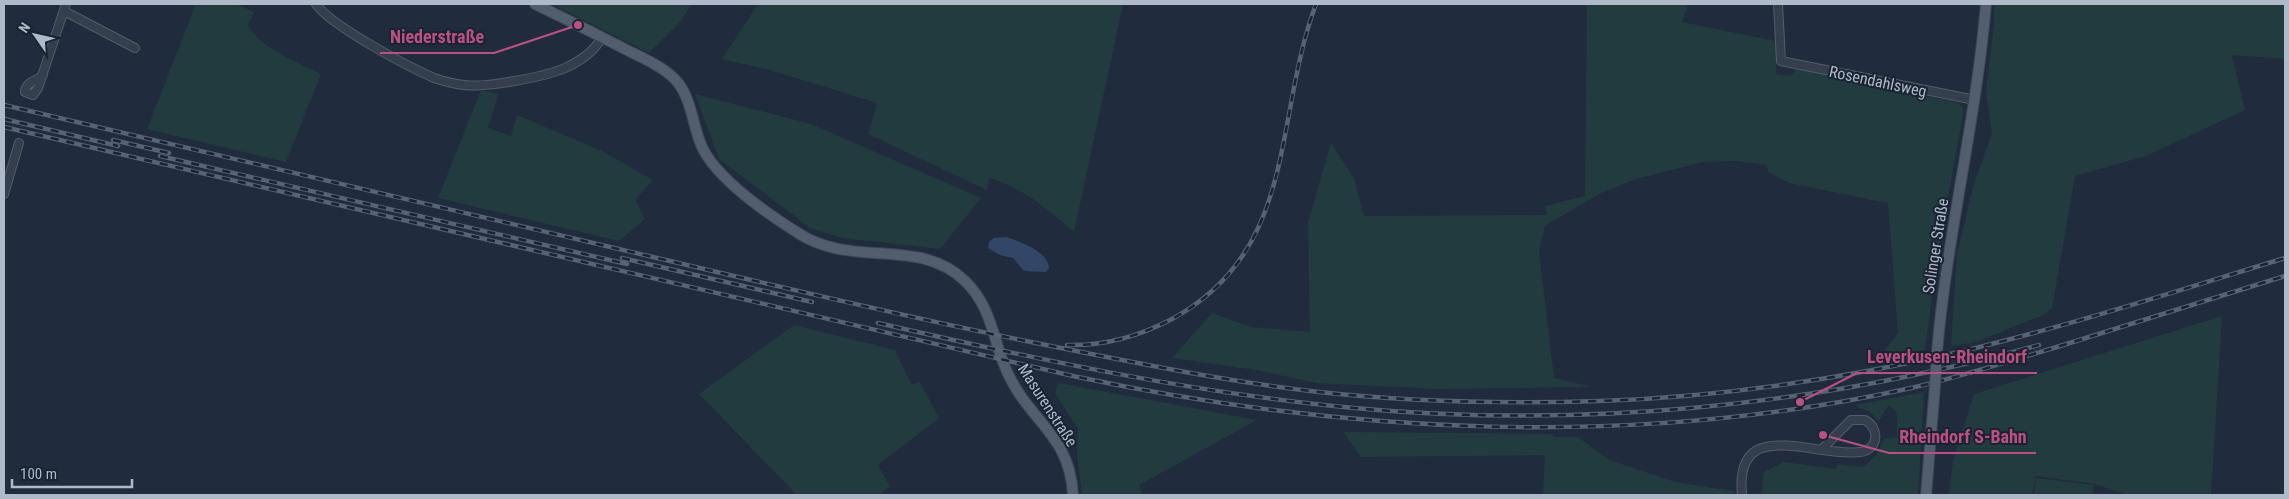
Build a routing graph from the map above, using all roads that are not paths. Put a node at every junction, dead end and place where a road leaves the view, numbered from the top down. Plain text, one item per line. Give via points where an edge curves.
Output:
1 (316, 4) edge
2 (534, 4) edge
3 (1778, 4) edge
4 (1986, 4) edge
5 (65, 7) edge
6 (602, 38) junction
7 (135, 48) dead end
8 (43, 75) dead end
9 (1975, 100) junction
10 (19, 143) dead end
11 (4, 194) edge
12 (1821, 450) junction
13 (1073, 495) edge
14 (1742, 495) edge
15 (1926, 495) edge

1 - 6 street via 320,11 340,25 391,56 436,79 464,85 502,83 564,68 583,58
2 - 6 main road, Masurenstraße
3 - 9 street, Rosendahlsweg via 1780,61
4 - 9 main road, Solinger Straße
5 - 7 street
5 - 8 street
6 - 13 main road, Masurenstraße via 659,67 678,83 712,163 727,179 787,226 812,241 853,253 924,258 946,267 963,279 989,314 1013,384 1064,452
9 - 15 main road, Solinger Straße, bridge via 1947,262
10 - 11 street
12 - 12 street via 1864,452 1875,442 1875,428 1865,420 1851,420
12 - 14 street via 1761,446 1745,466

